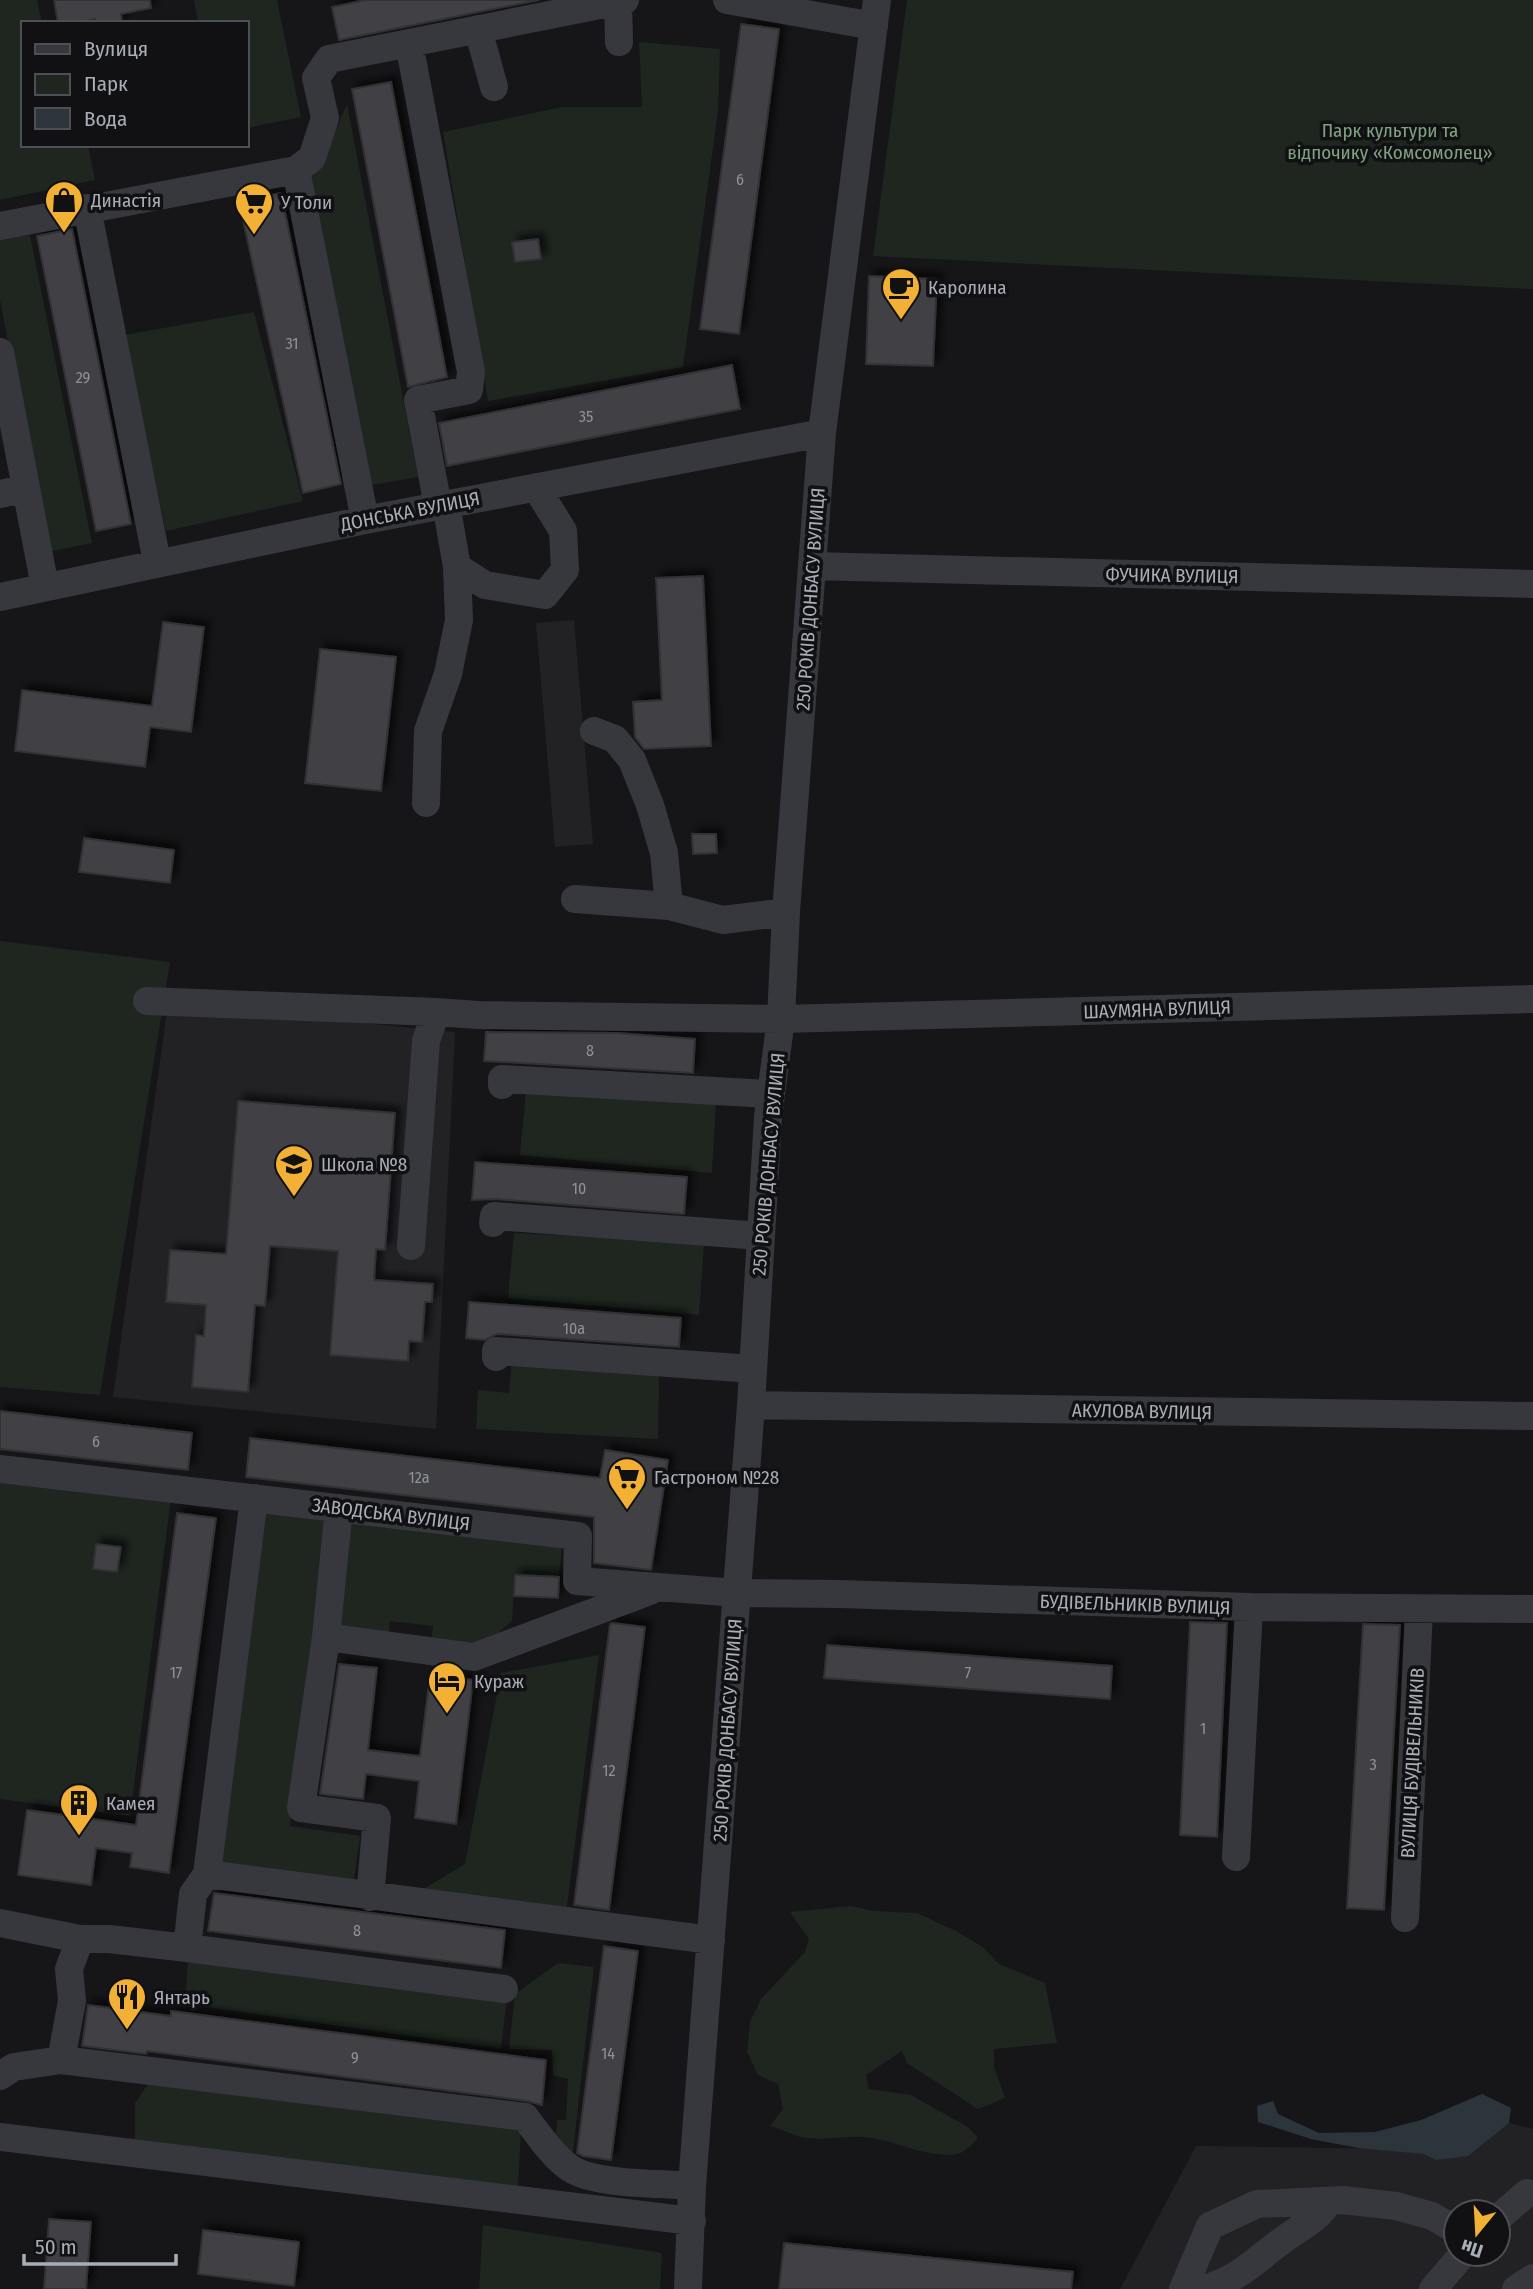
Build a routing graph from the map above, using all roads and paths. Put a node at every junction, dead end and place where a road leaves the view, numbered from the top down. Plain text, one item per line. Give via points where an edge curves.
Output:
1 (727, 0) edge
2 (622, 1) edge
3 (876, 13) edge
4 (478, 29) junction
5 (619, 42) dead end
6 (409, 43) junction
7 (494, 87) dead end
8 (296, 170) junction
9 (87, 208) junction
10 (0, 226) edge
11 (0, 352) edge
12 (822, 432) junction
13 (536, 487) junction
14 (13, 491) edge
15 (442, 505) junction
16 (365, 520) junction
17 (157, 562) junction
18 (812, 566) junction
19 (457, 567) junction
20 (1533, 584) edge
21 (45, 587) junction
22 (0, 597) edge
23 (594, 731) dead end
24 (426, 803) dead end
25 (575, 899) dead end
26 (669, 906) junction
27 (786, 912) junction
28 (1533, 999) edge
29 (147, 1002) dead end
30 (436, 1012) junction
31 (781, 1020) junction
32 (502, 1085) dead end
33 (770, 1094) junction
34 (493, 1223) dead end
35 (761, 1236) junction
36 (411, 1246) dead end
37 (496, 1357) dead end
38 (753, 1369) junction
39 (751, 1405) junction
40 (1533, 1416) edge
41 (0, 1469) edge
42 (254, 1498) junction
43 (339, 1508) junction
44 (659, 1587) junction
45 (738, 1594) junction
46 (1249, 1607) junction
47 (1419, 1609) junction
48 (1533, 1609) edge
49 (326, 1637) junction
50 (1236, 1857) dead end
51 (207, 1874) junction
52 (370, 1896) junction
53 (1405, 1917) dead end
54 (0, 1923) edge
55 (51, 1935) junction
56 (80, 1939) junction
57 (711, 1940) junction
58 (187, 1948) junction
59 (69, 1969) junction
60 (504, 1989) dead end
61 (61, 2060) junction
62 (0, 2076) edge
63 (0, 2137) edge
64 (692, 2186) junction
65 (1527, 2193) dead end
66 (1329, 2201) junction
67 (1512, 2206) edge
68 (692, 2221) junction
69 (1442, 2222) edge
70 (1451, 2268) edge
71 (1533, 2278) edge
72 (688, 2289) edge
73 (1182, 2289) edge
74 (1204, 2289) edge
75 (1433, 2289) edge
76 (1516, 2289) edge

1 - 3 street
2 - 4 street
2 - 5 street
3 - 12 street, 250 РОКІВ ДОНБАСУ ВУЛИЦЯ
4 - 6 street
4 - 7 street
6 - 8 street via 328,59 316,78 325,118 312,158
6 - 15 street via 471,372 469,390 418,400
8 - 9 street
8 - 16 street
9 - 10 street
9 - 17 street
11 - 14 street
12 - 13 street, ДОНСЬКА ВУЛИЦЯ
12 - 18 street, 250 РОКІВ ДОНБАСУ ВУЛИЦЯ
13 - 15 street, ДОНСЬКА ВУЛИЦЯ
13 - 19 street via 562,531 565,570 545,595 485,585
14 - 21 street
15 - 16 street, ДОНСЬКА ВУЛИЦЯ
15 - 19 street
16 - 17 street, ДОНСЬКА ВУЛИЦЯ
17 - 21 street, ДОНСЬКА ВУЛИЦЯ
18 - 20 street, ФУЧИКА ВУЛИЦЯ
18 - 27 street, 250 РОКІВ ДОНБАСУ ВУЛИЦЯ
19 - 24 street via 459,620 448,674 428,731
21 - 22 street, ДОНСЬКА ВУЛИЦЯ
23 - 26 street via 615,739 632,760 664,853
25 - 26 street
26 - 27 street via 723,920
27 - 31 street, 250 РОКІВ ДОНБАСУ ВУЛИЦЯ
28 - 31 street, ШАУМЯНА ВУЛИЦЯ
29 - 30 street, ШАУМЯНА ВУЛИЦЯ
30 - 31 street, ШАУМЯНА ВУЛИЦЯ
30 - 36 street via 426,1041
31 - 33 street, 250 РОКІВ ДОНБАСУ ВУЛИЦЯ
32 - 33 street via 502,1079
33 - 35 street, 250 РОКІВ ДОНБАСУ ВУЛИЦЯ
34 - 35 street via 494,1216
35 - 38 street, 250 РОКІВ ДОНБАСУ ВУЛИЦЯ
37 - 38 street via 496,1351
38 - 39 street, 250 РОКІВ ДОНБАСУ ВУЛИЦЯ
39 - 40 street, АКУЛОВА ВУЛИЦЯ
39 - 45 street, 250 РОКІВ ДОНБАСУ ВУЛИЦЯ
41 - 42 street, ЗАВОДСЬКА ВУЛИЦЯ
42 - 43 street, ЗАВОДСЬКА ВУЛИЦЯ
42 - 51 street
43 - 44 street, ЗАВОДСЬКА ВУЛИЦЯ via 578,1536 576,1580
43 - 49 street
44 - 45 street, ЗАВОДСЬКА ВУЛИЦЯ
44 - 49 street via 474,1657
45 - 46 street, БУДІВЕЛЬНИКІВ ВУЛИЦЯ
45 - 57 street, 250 РОКІВ ДОНБАСУ ВУЛИЦЯ
46 - 47 street, БУДІВЕЛЬНИКІВ ВУЛИЦЯ
46 - 50 street
47 - 48 street, БУДІВЕЛЬНИКІВ ВУЛИЦЯ
47 - 53 street, ВУЛИЦЯ БУДІВЕЛЬНИКІВ
49 - 52 street via 301,1808 377,1818
51 - 52 street
51 - 58 street via 193,1894
52 - 57 street
54 - 55 street
55 - 56 street
55 - 59 street
56 - 58 street
56 - 59 street
57 - 64 street, 250 РОКІВ ДОНБАСУ ВУЛИЦЯ
58 - 60 street
59 - 61 street via 72,2001
61 - 62 street via 14,2067
61 - 64 street via 525,2117 571,2169 592,2177
63 - 68 street
64 - 68 street, 250 РОКІВ ДОНБАСУ ВУЛИЦЯ
65 - 67 street
66 - 69 street via 1396,2206
66 - 73 street via 1257,2204 1210,2226
66 - 74 street via 1310,2223 1256,2263 1227,2282
68 - 72 street, 250 РОКІВ ДОНБАСУ ВУЛИЦЯ
70 - 75 street
71 - 76 street

